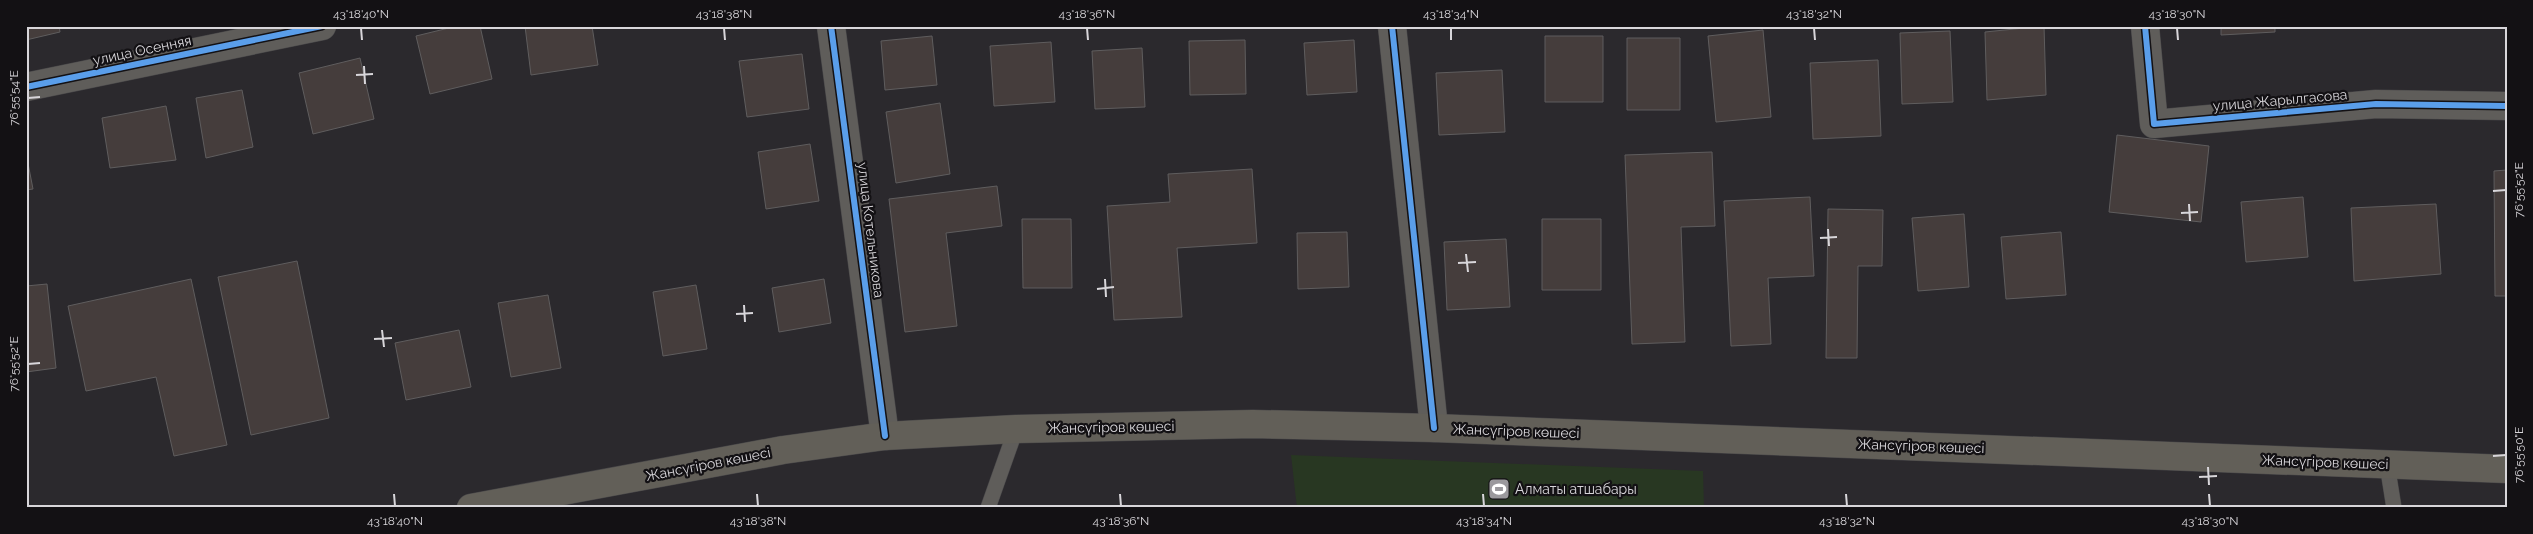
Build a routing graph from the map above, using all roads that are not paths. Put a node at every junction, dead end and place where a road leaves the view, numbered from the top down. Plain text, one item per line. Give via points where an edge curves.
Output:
1 (322, 26) edge
2 (831, 26) edge
3 (1392, 26) edge
4 (2145, 26) edge
5 (26, 87) edge
6 (2507, 106) edge
7 (1434, 428) junction
8 (1016, 429) junction
9 (885, 436) junction
10 (2387, 464) junction
11 (2507, 469) edge
12 (471, 508) edge
13 (988, 508) edge
14 (2394, 508) edge

1 - 5 street, улица Осенняя
2 - 9 street, улица Котельникова
3 - 7 street
4 - 6 street, улица Жарылгасова via 2154,124 2376,104
7 - 8 main road, Жансүгіров көшесі via 1253,424
7 - 10 main road, Жансүгіров көшесі
8 - 9 main road, Жансүгіров көшесі
8 - 13 lane
9 - 12 main road, Жансүгіров көшесі via 783,450
10 - 11 main road, Жансүгіров көшесі
10 - 14 lane

